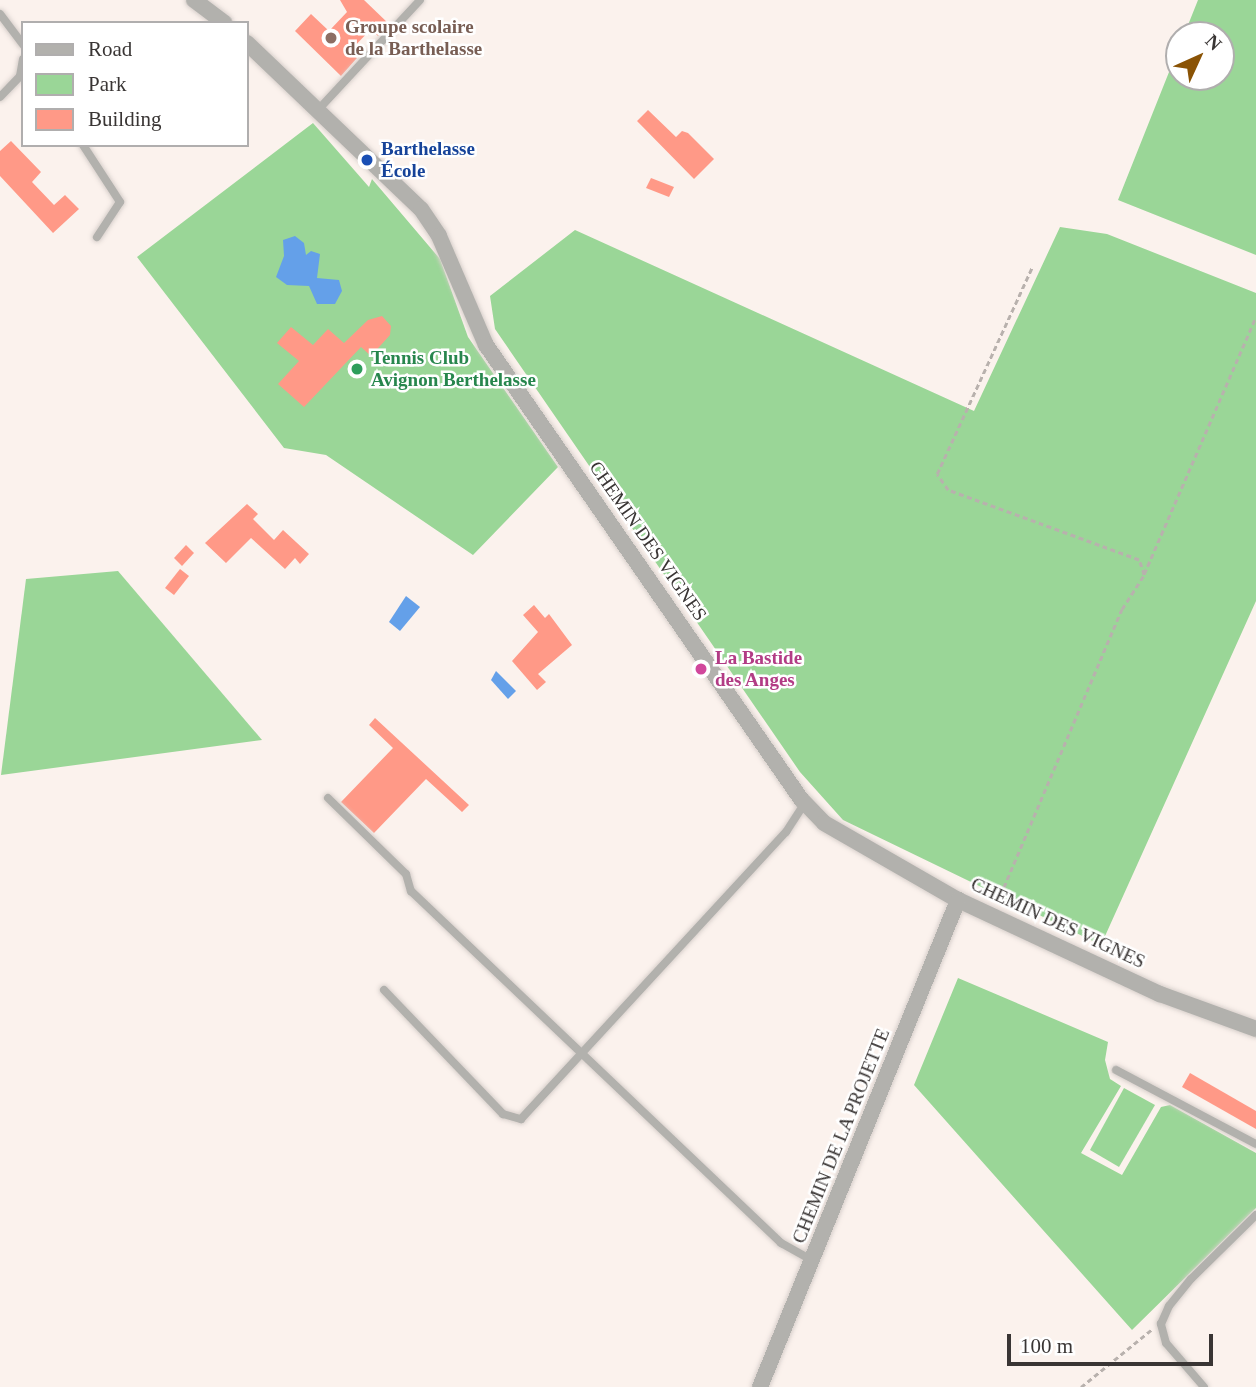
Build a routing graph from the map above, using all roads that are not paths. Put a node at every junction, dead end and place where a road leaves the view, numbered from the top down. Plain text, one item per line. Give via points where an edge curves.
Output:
1 (194, 0) edge
2 (420, 0) edge
3 (0, 14) edge
4 (221, 21) edge
5 (21, 42) edge
6 (248, 44) edge
7 (21, 70) edge
8 (0, 97) edge
9 (317, 111) junction
10 (84, 147) edge
11 (97, 237) dead end
12 (328, 798) dead end
13 (806, 803) junction
14 (958, 900) junction
15 (384, 990) dead end
16 (1256, 1029) edge
17 (585, 1054) junction
18 (1116, 1070) dead end
19 (1256, 1144) edge
20 (1256, 1215) edge
21 (814, 1261) junction
22 (760, 1387) edge
23 (1204, 1387) edge

1 - 4 street
2 - 9 lane
3 - 5 lane
6 - 9 street, CHEMIN DES VIGNES
7 - 8 lane
9 - 13 street, CHEMIN DES VIGNES via 421,209 439,236 486,345
10 - 11 lane via 120,202
12 - 17 lane via 406,874 411,891
13 - 14 street, CHEMIN DES VIGNES via 850,842
13 - 17 lane via 786,832 670,953
14 - 16 street, CHEMIN DES VIGNES via 1160,994
14 - 21 street, CHEMIN DE LA PROJETTE
15 - 17 lane via 509,1118 526,1116
17 - 21 lane via 781,1243
18 - 19 lane
20 - 23 lane via 1191,1279 1161,1324 1166,1343
21 - 22 street, CHEMIN DE LA PROJETTE

